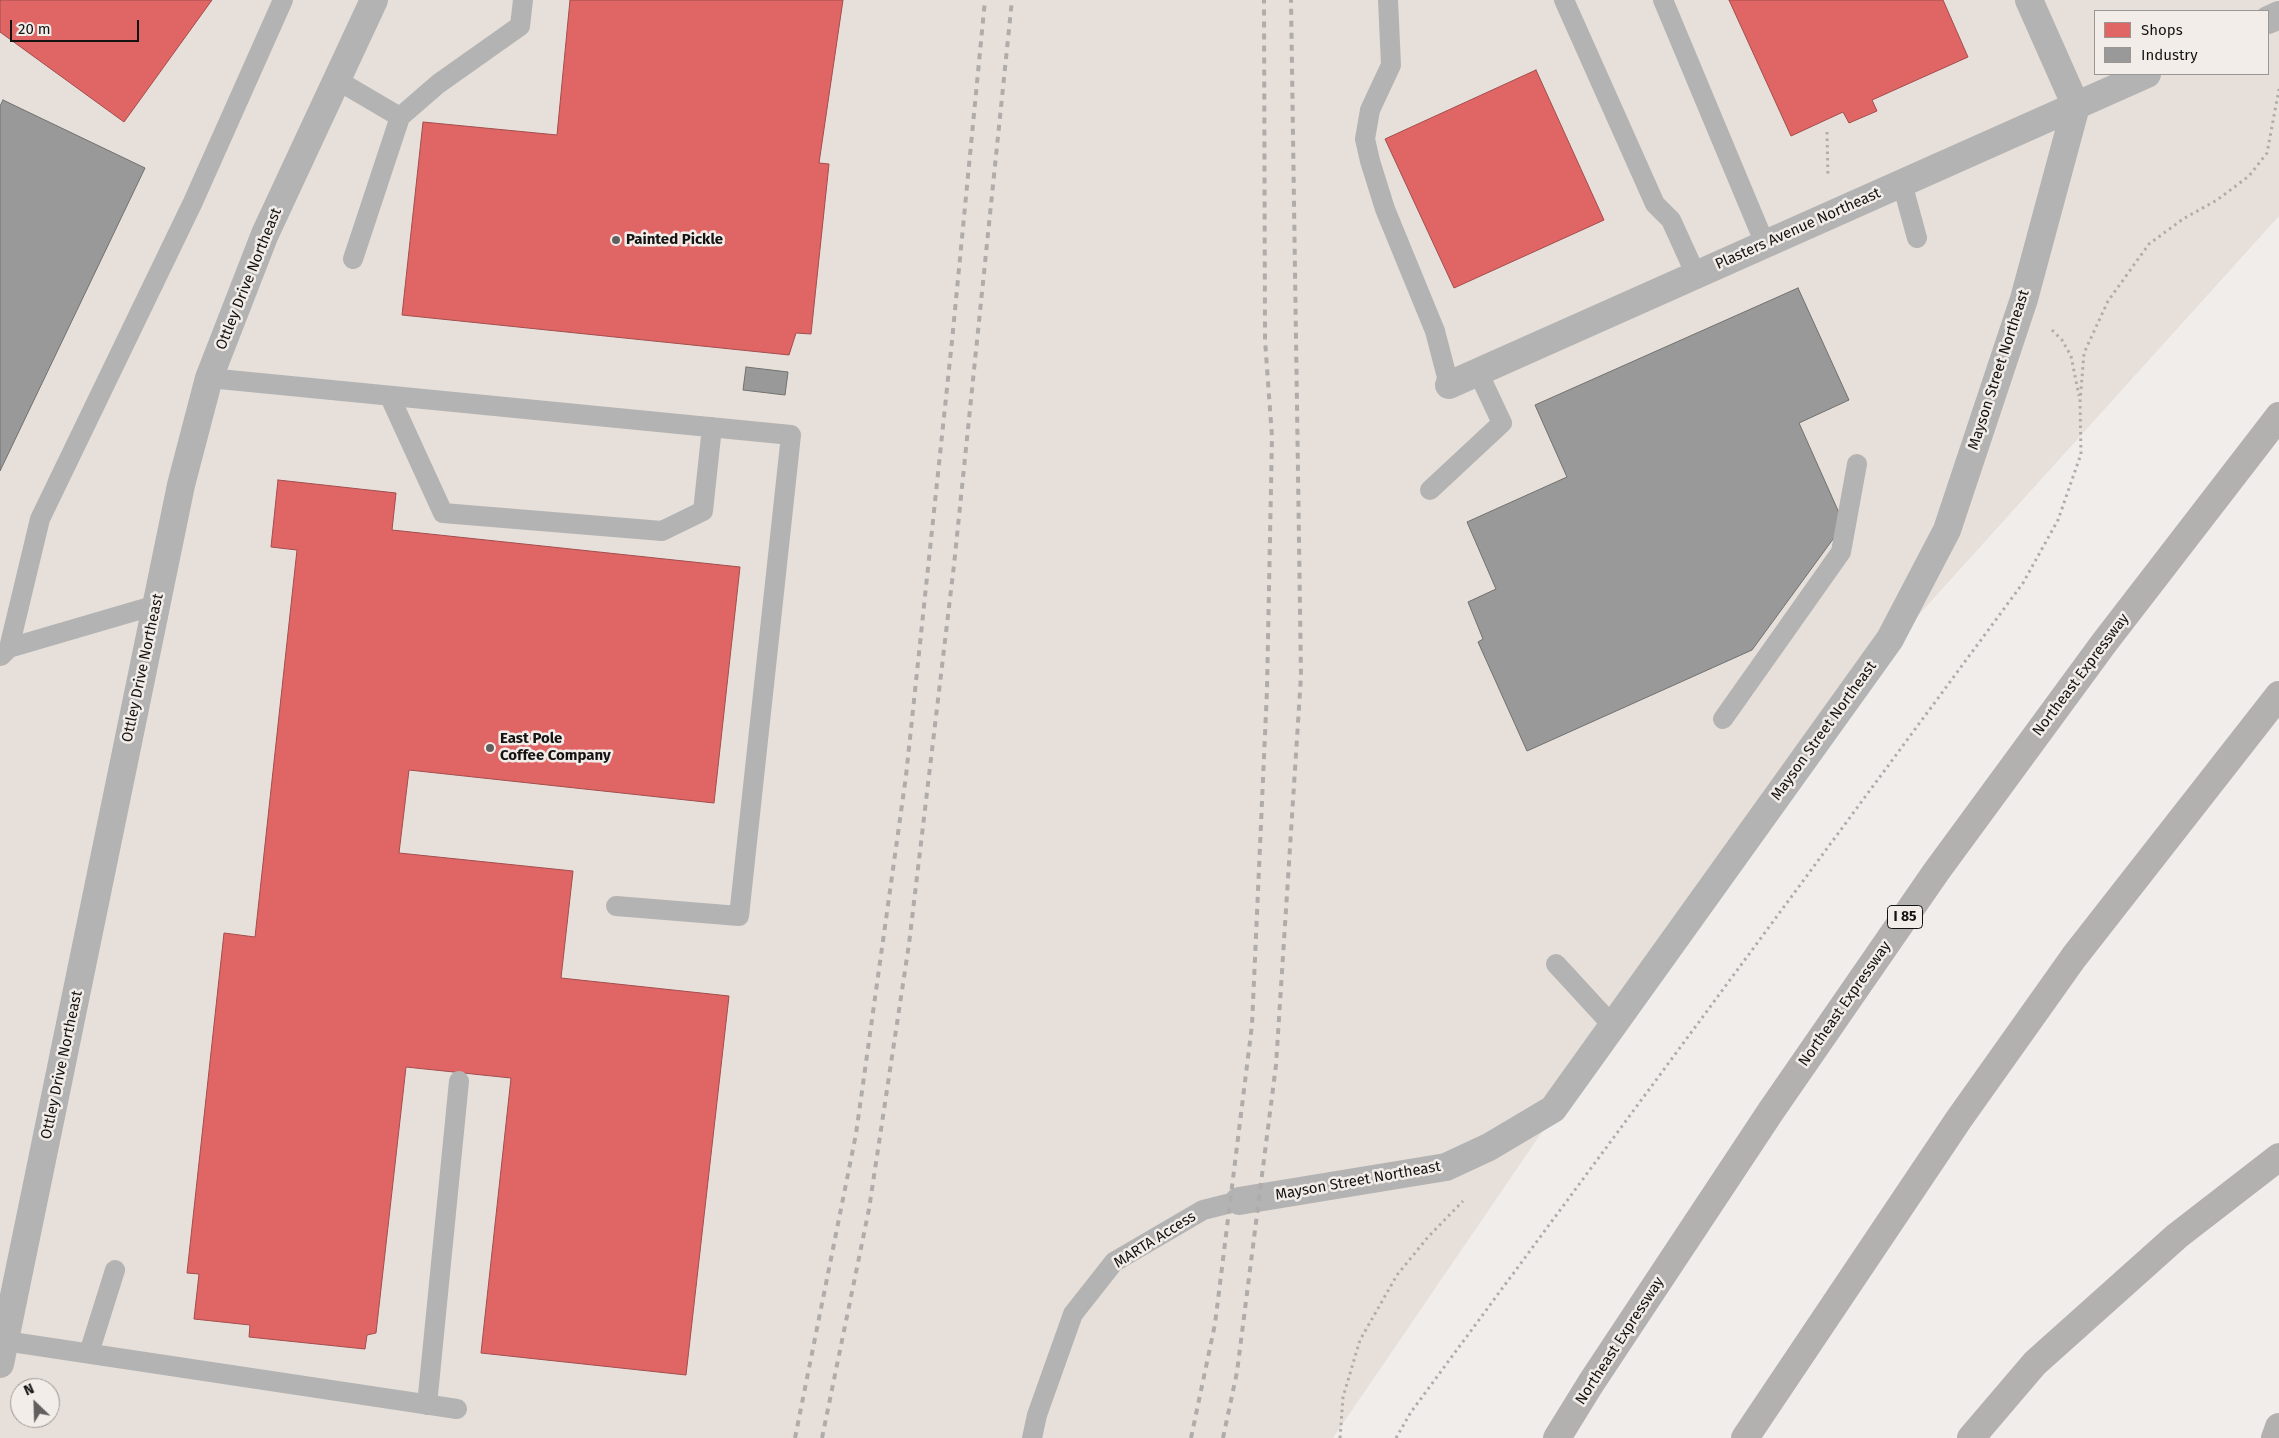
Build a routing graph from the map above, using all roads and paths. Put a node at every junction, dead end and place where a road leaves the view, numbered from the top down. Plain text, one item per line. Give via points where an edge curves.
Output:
1 (283, 0) edge
2 (374, 0) edge
3 (523, 0) edge
4 (1388, 0) edge
5 (1564, 0) edge
6 (1662, 0) edge
7 (2029, 0) edge
8 (2145, 75) edge
9 (337, 80) junction
10 (2279, 89) edge
11 (2076, 106) junction
12 (400, 117) junction
13 (1827, 132) dead end
14 (1828, 182) dead end
15 (1902, 183) junction
16 (1917, 238) dead end
17 (1765, 244) junction
18 (353, 259) dead end
19 (1696, 274) junction
20 (2050, 328) dead end
21 (1478, 372) junction
22 (209, 378) junction
23 (1448, 385) joint
24 (390, 397) junction
25 (2080, 402) junction
26 (2279, 416) edge
27 (712, 427) junction
28 (1857, 464) dead end
29 (1430, 490) dead end
30 (156, 604) junction
31 (5, 653) edge
32 (2279, 695) edge
33 (1723, 720) dead end
34 (616, 906) dead end
35 (1556, 964) dead end
36 (1613, 1026) junction
37 (459, 1081) dead end
38 (2279, 1157) edge
39 (1465, 1199) dead end
40 (1239, 1201) joint
41 (115, 1270) dead end
42 (3, 1353) edge
43 (90, 1353) junction
44 (427, 1405) junction
45 (457, 1409) dead end
46 (2279, 1428) edge
47 (1032, 1438) edge
48 (1340, 1438) edge
49 (1396, 1438) edge
50 (1558, 1438) edge
51 (1745, 1438) edge
52 (1971, 1438) edge
53 (2275, 1438) edge

1 - 31 lane via 192,202 40,519
2 - 9 street, Ottley Drive Northeast
3 - 12 lane via 520,26 438,84
4 - 23 lane via 1391,65 1370,110 1366,138 1385,209 1435,331
5 - 19 lane via 1655,204 1671,220
6 - 17 lane
7 - 11 street
8 - 11 street, Plasters Avenue Northeast
9 - 12 lane
9 - 22 street, Ottley Drive Northeast via 265,234
10 - 25 path via 2267,153 2249,176 2149,244 2108,300 2084,353
11 - 15 street, Plasters Avenue Northeast
11 - 36 street, Mayson Street Northeast via 2024,299 1947,530 1890,639
12 - 18 lane
13 - 14 path
15 - 16 lane
15 - 17 street, Plasters Avenue Northeast
17 - 19 street, Plasters Avenue Northeast
19 - 21 street, Plasters Avenue Northeast
20 - 25 path via 2071,356
21 - 23 street, Plasters Avenue Northeast
21 - 29 lane via 1502,423
22 - 24 lane
22 - 30 street, Ottley Drive Northeast via 181,485
24 - 27 lane
24 - 27 lane via 443,512 662,531 703,512
25 - 49 path via 2081,454 2058,520 2023,583 1411,1412
26 - 50 highway, Northeast Expressway / I 85 via 2104,643 1936,872 1771,1111
27 - 34 lane via 791,435 739,916
28 - 33 lane via 1840,552
30 - 31 lane
30 - 42 street, Ottley Drive Northeast
32 - 51 highway via 2074,957 1959,1119
35 - 36 lane
36 - 40 street, Mayson Street Northeast via 1553,1109 1489,1148 1446,1166
37 - 44 lane
38 - 52 highway via 2177,1236 2035,1363
39 - 48 path via 1397,1275 1360,1340 1343,1397
40 - 47 lane, MARTA Access via 1203,1210 1114,1262 1074,1314 1037,1415
41 - 43 lane
42 - 43 lane
43 - 44 lane
44 - 45 lane
46 - 53 highway

